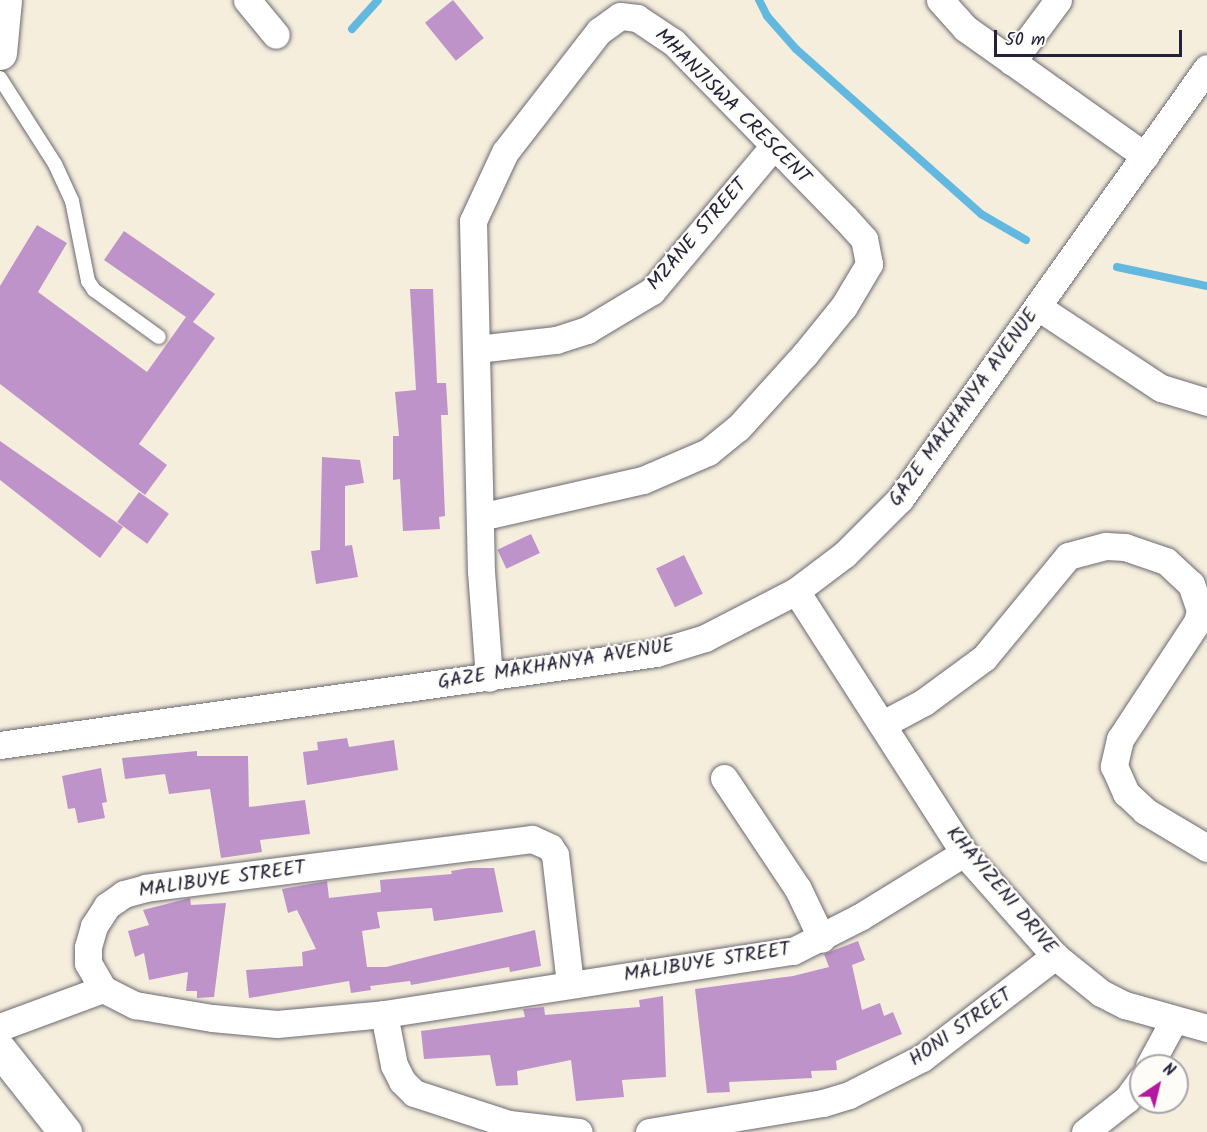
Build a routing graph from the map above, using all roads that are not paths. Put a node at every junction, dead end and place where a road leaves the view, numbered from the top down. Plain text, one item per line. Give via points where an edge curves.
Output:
1 (5, 0) edge
2 (247, 0) edge
3 (940, 0) edge
4 (1058, 0) edge
5 (276, 35) dead end
6 (0, 53) edge
7 (1012, 62) junction
8 (1207, 68) edge
9 (0, 78) edge
10 (773, 147) junction
11 (1145, 156) junction
12 (1038, 307) junction
13 (159, 338) dead end
14 (477, 349) junction
15 (1207, 402) edge
16 (480, 517) junction
17 (796, 591) junction
18 (489, 678) junction
19 (884, 724) junction
20 (0, 746) edge
21 (724, 778) dead end
22 (1207, 848) edge
23 (964, 853) junction
24 (822, 939) junction
25 (1055, 956) junction
26 (570, 984) junction
27 (103, 989) junction
28 (384, 1014) junction
29 (1174, 1020) junction
30 (0, 1027) edge
31 (1207, 1028) edge
32 (0, 1050) edge
33 (1156, 1054) edge
34 (1129, 1096) edge
35 (59, 1130) edge
36 (579, 1132) edge
37 (649, 1132) edge
38 (1085, 1132) edge

1 - 6 street
2 - 5 street
3 - 7 street via 965,28
4 - 7 street
7 - 11 street
8 - 11 street, GAZE MAKHANYA AVENUE
9 - 13 lane via 55,164 72,201 88,281 94,290
10 - 14 street, MZANE STREET via 652,291 587,330 556,340
10 - 14 street, MHANJISWA CRESCENT via 673,42 637,18 610,20 525,122 480,202 473,221 471,248
10 - 16 street, MHANJISWA CRESCENT via 864,239 869,264 844,306 771,392 708,452 643,480
11 - 12 street, GAZE MAKHANYA AVENUE
12 - 15 street via 1161,388
12 - 17 street, GAZE MAKHANYA AVENUE via 900,499 845,554
14 - 16 street, MHANJISWA CRESCENT
16 - 18 street, MHANJISWA CRESCENT
17 - 18 street, GAZE MAKHANYA AVENUE via 705,638 656,653
17 - 19 street, KHAYIZENI DRIVE
18 - 20 street, GAZE MAKHANYA AVENUE
19 - 22 street via 924,702 984,658 1068,556 1106,546 1125,547 1166,561 1191,584 1200,610 1197,622 1120,739 1113,754 1114,766 1126,793 1145,811
19 - 23 street, KHAYIZENI DRIVE
21 - 24 street via 798,889
23 - 24 street, MALIBUYE STREET
23 - 25 street, KHAYIZENI DRIVE
24 - 26 street, MALIBUYE STREET via 776,955
25 - 29 street, KHAYIZENI DRIVE via 1101,993
25 - 37 street, HONI STREET via 922,1058 849,1095 823,1103
26 - 27 street, MALIBUYE STREET via 555,855 550,847 532,839 146,888 124,894 107,906 94,926 88,947 88,963
26 - 28 street, MALIBUYE STREET
27 - 28 street, MALIBUYE STREET via 135,1005 244,1023 278,1024
27 - 30 street
28 - 36 street via 394,1065 414,1093 509,1124
29 - 31 street, KHAYIZENI DRIVE
29 - 33 street
32 - 35 street
34 - 38 street

